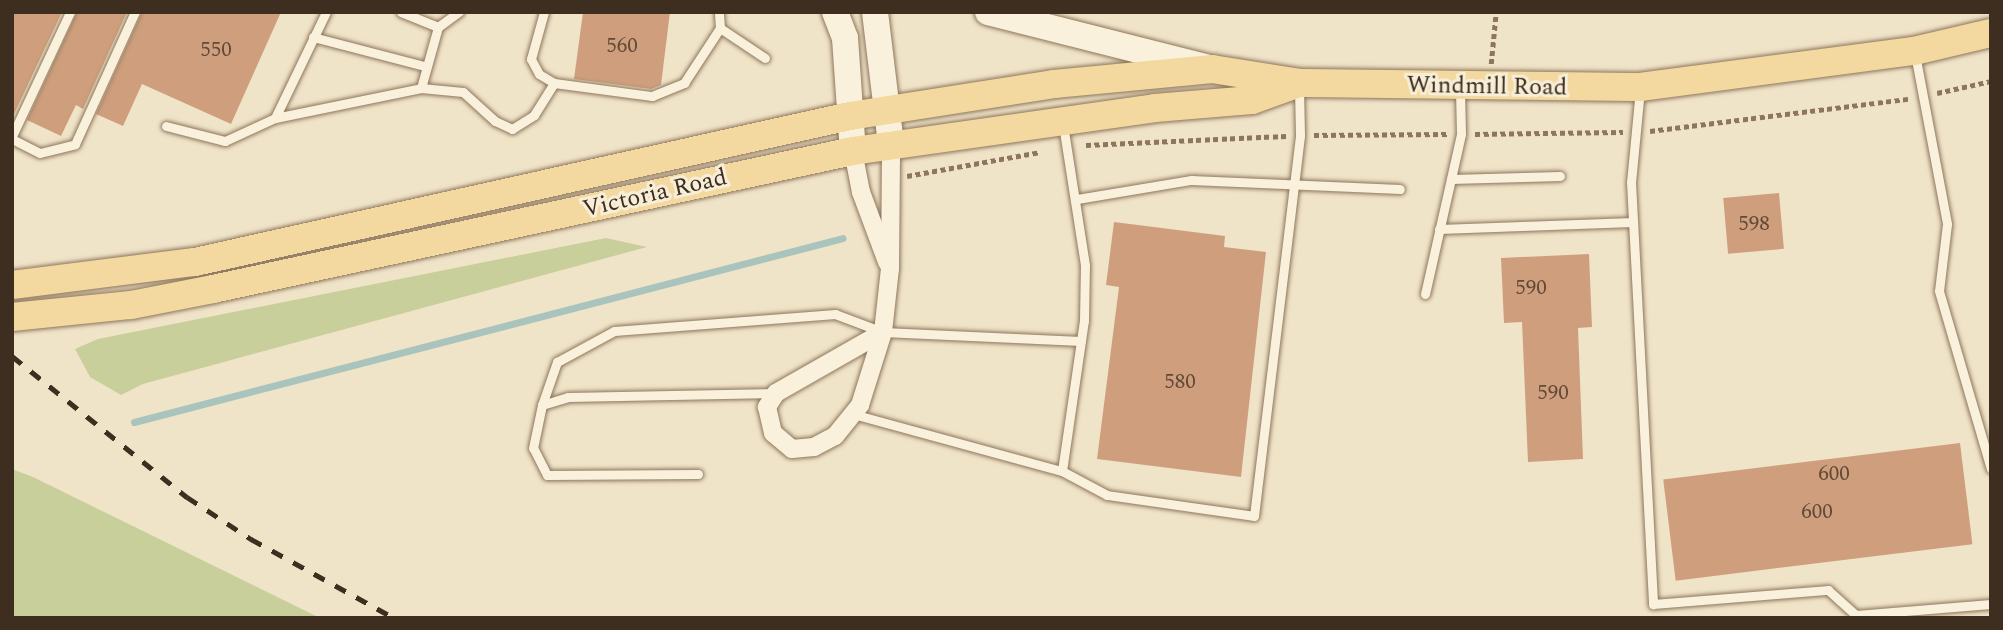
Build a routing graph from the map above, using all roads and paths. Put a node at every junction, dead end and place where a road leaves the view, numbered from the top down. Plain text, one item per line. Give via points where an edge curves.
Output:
1 (70, 12) edge
2 (135, 12) edge
3 (326, 12) edge
4 (401, 12) edge
5 (459, 12) edge
6 (544, 12) edge
7 (719, 12) edge
8 (835, 12) edge
9 (875, 12) edge
10 (988, 12) edge
11 (1496, 12) edge
12 (438, 27) junction
13 (720, 28) junction
14 (1991, 33) edge
15 (313, 37) junction
16 (1914, 51) junction
17 (765, 58) dead end
18 (424, 66) junction
19 (1212, 69) junction
20 (1991, 82) edge
21 (554, 83) junction
22 (1299, 83) junction
23 (1640, 87) junction
24 (421, 88) junction
25 (1460, 88) junction
26 (1489, 89) junction
27 (1924, 96) junction
28 (886, 110) junction
29 (849, 116) junction
30 (275, 118) junction
31 (1062, 120) junction
32 (166, 126) dead end
33 (1636, 132) junction
34 (1461, 134) junction
35 (1300, 135) junction
36 (12, 137) edge
37 (891, 145) junction
38 (1075, 145) dead end
39 (1049, 150) dead end
40 (853, 151) junction
41 (1560, 176) dead end
42 (892, 179) junction
43 (1451, 179) junction
44 (1293, 181) junction
45 (1400, 189) dead end
46 (1077, 199) junction
47 (1633, 222) junction
48 (1439, 229) junction
49 (890, 269) junction
50 (12, 285) edge
51 (1425, 293) dead end
52 (12, 317) edge
53 (883, 332) junction
54 (1081, 341) junction
55 (776, 393) junction
56 (542, 405) junction
57 (853, 414) junction
58 (1991, 469) edge
59 (1062, 471) junction
60 (698, 474) dead end
61 (1991, 604) edge

1 - 36 lane
2 - 36 lane via 75,144 40,153
3 - 15 lane
4 - 12 lane
5 - 12 lane
6 - 21 lane via 531,59 539,74
7 - 13 lane
8 - 29 main road via 845,38
9 - 28 main road
10 - 19 main road, Windmill Road
11 - 26 path
12 - 18 lane
13 - 17 lane
13 - 21 lane via 684,83 671,92 652,96
14 - 16 main road, Windmill Road
15 - 18 lane
15 - 30 lane
16 - 23 main road, Windmill Road
16 - 27 lane
18 - 24 lane
19 - 22 main road, Windmill Road
19 - 28 main road, Victoria Road
20 - 27 path
21 - 24 lane via 534,115 512,129 495,121 463,92
22 - 25 main road, Windmill Road
22 - 31 main road, Victoria Road via 1252,100
22 - 35 lane
23 - 26 main road, Windmill Road
23 - 33 lane
24 - 30 lane
25 - 26 main road, Windmill Road
25 - 34 lane
27 - 33 path via 1785,118
27 - 58 lane via 1947,224 1939,291
28 - 29 main road, Victoria Road
28 - 37 main road
29 - 40 main road
29 - 50 main road, Victoria Road via 262,248 50,283
30 - 32 lane via 226,141
31 - 37 main road, Victoria Road
31 - 46 lane
33 - 34 path
33 - 47 lane
34 - 35 path
34 - 43 lane
35 - 38 path
35 - 44 lane
37 - 40 main road, Victoria Road
37 - 42 street
39 - 42 path
40 - 49 street via 866,210
40 - 52 main road, Victoria Road via 319,268 74,312
41 - 43 lane
42 - 49 street
43 - 48 lane
44 - 45 lane
44 - 46 lane via 1191,180
44 - 59 lane via 1254,516 1107,495
46 - 54 lane via 1085,265
47 - 48 lane
47 - 61 lane via 1653,604 1828,590 1856,615
48 - 51 lane
49 - 53 street
53 - 54 lane
53 - 55 street
53 - 56 lane via 835,314 614,331 557,362
53 - 57 street via 873,372
54 - 59 lane
55 - 56 lane via 568,397
55 - 57 street via 767,407 773,433 792,449 814,447 835,436
56 - 60 lane via 534,448 547,475
57 - 59 lane

